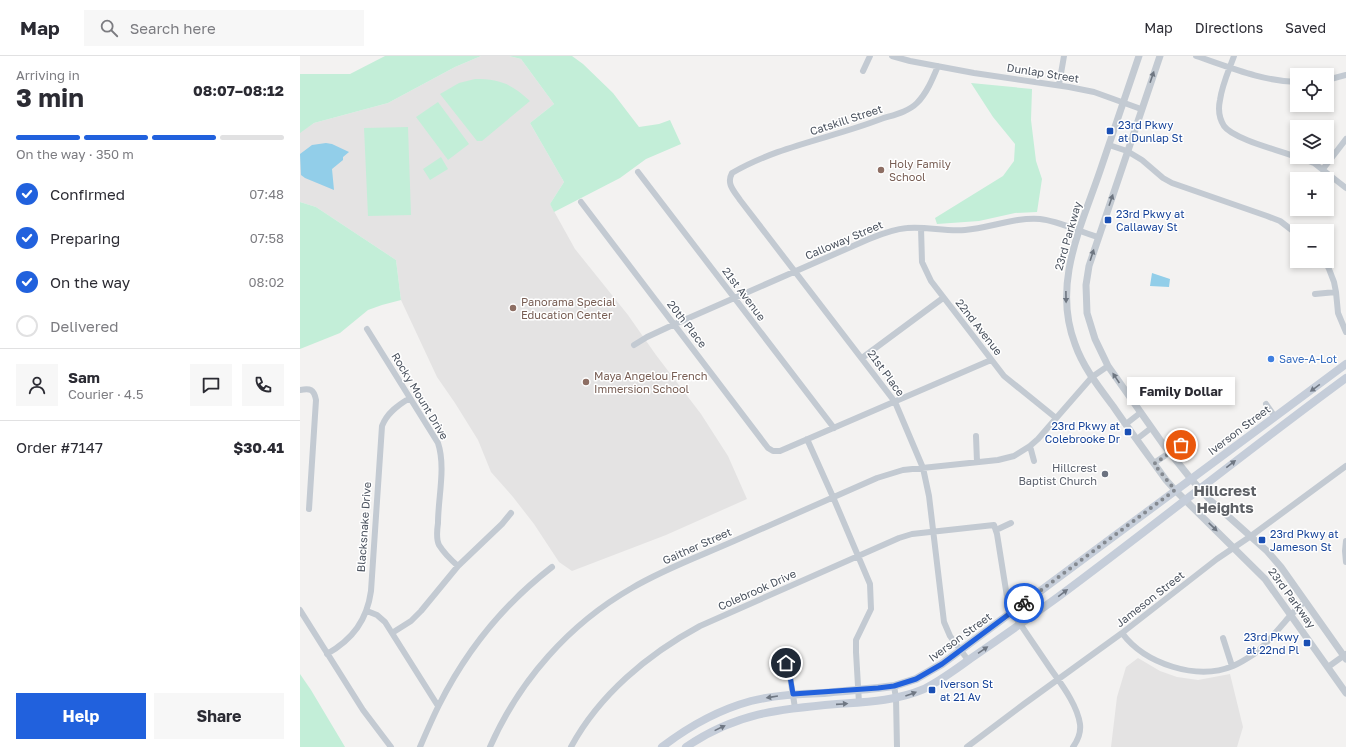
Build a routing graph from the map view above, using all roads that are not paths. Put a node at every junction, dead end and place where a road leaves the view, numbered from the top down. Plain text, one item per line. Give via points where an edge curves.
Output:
1 (870, 56) edge
2 (892, 56) edge
3 (1064, 56) edge
4 (1139, 56) edge
5 (1160, 56) edge
6 (1196, 56) edge
7 (1234, 56) edge
8 (938, 66) junction
9 (1230, 68) junction
10 (863, 72) dead end
11 (1346, 76) edge
12 (1334, 79) edge
13 (1290, 81) edge
14 (1059, 85) junction
15 (1123, 103) junction
16 (1141, 109) junction
17 (1346, 139) edge
18 (1109, 145) junction
19 (1127, 151) junction
20 (1290, 154) edge
21 (1316, 164) edge
22 (740, 169) joint
23 (1323, 169) junction
24 (638, 172) dead end
25 (1346, 188) edge
26 (581, 202) dead end
27 (921, 228) junction
28 (1290, 229) edge
29 (1079, 231) junction
30 (1098, 237) junction
31 (1328, 268) edge
32 (794, 272) junction
33 (1336, 292) junction
34 (1315, 294) dead end
35 (734, 298) junction
36 (943, 298) junction
37 (675, 324) junction
38 (367, 329) dead end
39 (1346, 332) edge
40 (634, 345) dead end
41 (862, 358) junction
42 (991, 360) junction
43 (1346, 364) edge
44 (1108, 366) junction
45 (1092, 377) junction
46 (1346, 378) edge
47 (300, 390) edge
48 (410, 398) junction
49 (895, 402) junction
50 (1266, 404) dead end
51 (1140, 413) junction
52 (1275, 417) junction
53 (1056, 418) junction
54 (1126, 424) junction
55 (834, 428) junction
56 (1151, 428) junction
57 (976, 436) dead end
58 (807, 439) junction
59 (1137, 439) junction
60 (1181, 445) dead end
61 (1030, 446) junction
62 (1169, 453) junction
63 (1034, 461) dead end
64 (977, 462) junction
65 (1154, 464) junction
66 (1346, 466) edge
67 (923, 468) junction
68 (1191, 479) junction
69 (1200, 488) junction
70 (1175, 490) junction
71 (833, 497) junction
72 (1185, 500) junction
73 (309, 509) dead end
74 (510, 514) dead end
75 (1011, 523) dead end
76 (995, 528) junction
77 (934, 531) junction
78 (1251, 536) junction
79 (1346, 541) edge
80 (1234, 547) junction
81 (859, 556) junction
82 (1346, 562) edge
83 (458, 566) junction
84 (552, 566) dead end
85 (1305, 601) junction
86 (300, 610) edge
87 (367, 611) junction
88 (1012, 612) junction
89 (1291, 615) junction
90 (1020, 624) junction
91 (392, 633) junction
92 (1122, 633) junction
93 (1223, 638) dead end
94 (961, 650) junction
95 (327, 654) junction
96 (1345, 656) edge
97 (784, 660) dead end
98 (968, 660) junction
99 (1232, 666) junction
100 (1328, 667) junction
101 (1058, 680) junction
102 (894, 686) junction
103 (858, 690) junction
104 (1346, 693) edge
105 (793, 694) junction
106 (896, 698) junction
107 (859, 703) junction
108 (438, 706) junction
109 (795, 708) junction
110 (391, 747) edge
111 (420, 747) edge
112 (490, 747) edge
113 (571, 747) edge
114 (662, 747) edge
115 (686, 747) edge
116 (897, 747) edge
117 (966, 747) edge
118 (1074, 747) edge

1 - 10 street
2 - 8 street, Dunlap Street
3 - 14 street
4 - 15 street, 23rd Parkway
16 -> 5 street, 23rd Parkway
6 - 9 street
7 - 9 street
8 - 14 street, Dunlap Street
8 - 22 street, Catskill Street via 923,96 907,110 794,147
9 - 13 street via 1270,79
9 - 20 street via 1220,101 1220,115 1225,126 1232,133 1252,142
11 - 12 street
14 - 15 street, Dunlap Street via 1094,92
15 - 16 street, Dunlap Street
15 - 18 street, 23rd Parkway
16 - 19 street, 23rd Parkway
17 - 23 street
18 - 19 street
18 - 29 street, 23rd Parkway
19 - 28 street via 1144,161 1168,182 1267,216
30 -> 19 street, 23rd Parkway
21 - 23 street
22 - 32 street, 21st Place via 731,175 731,186
23 - 25 street
24 - 35 street, 21st Avenue
26 - 37 street, 20th Place
27 - 29 street, Calloway Street via 964,230 1040,219
27 - 32 street, Calloway Street via 892,231
27 - 36 street, 22nd Avenue via 922,262
29 - 30 street, Calloway Street
29 -> 45 street, 23rd Parkway via 1066,282 1067,313 1075,345
44 -> 30 street, 23rd Parkway via 1090,326 1086,305 1089,266
31 - 33 street
32 - 35 street, Calloway Street
32 - 41 street, 21st Place
33 - 34 street
33 - 39 street via 1338,313
35 - 37 street, Calloway Street
35 - 55 street, 21st Avenue
36 - 41 street
36 - 42 street, 22nd Avenue
37 - 40 street, Calloway Street
37 - 58 street, 20th Place via 768,448 780,451
38 - 48 street, Rocky Mount Drive
41 - 49 street, 21st Place
42 - 49 street
42 - 53 street, 22nd Avenue via 1012,384
43 -> 52 main road, Iverson Street
44 - 45 street, Gaither Street
51 -> 44 street, 23rd Parkway
45 - 53 street, Gaither Street
45 - 54 street, 23rd Parkway
69 -> 46 main road, Iverson Street
47 - 73 street via 312,390 316,400
48 - 83 street, Rocky Mount Drive via 440,448 442,461 438,540 444,552
48 - 87 street, Blacksnake Drive via 393,410 382,426
49 - 55 street
49 - 67 street, 21st Place
50 - 52 street
51 - 54 street
51 - 56 street, 23rd Parkway
52 - 68 main road, Iverson Street
53 - 61 street, Gaither Street
54 - 59 street, 23rd Parkway
55 - 58 street
56 - 59 street
56 - 62 street, 23rd Parkway
57 - 64 street
58 - 71 street
59 - 65 street, 23rd Parkway
60 - 62 street
61 - 63 street
61 - 64 street, Gaither Street via 1007,458
62 - 65 street
62 - 68 street, 23rd Parkway
64 - 67 street, Gaither Street
65 - 70 street, 23rd Parkway
66 - 78 street, Jameson Street
67 - 71 street, Gaither Street via 890,474
67 - 77 street, 21st Place
68 - 69 street, 23rd Parkway
68 - 70 main road, Iverson Street
69 - 72 main road, Iverson Street
69 - 78 street, 23rd Parkway
70 - 72 street, 23rd Parkway
70 - 88 main road, Iverson Street
71 - 81 street
71 - 112 street, Gaither Street via 655,576 610,602 581,623 529,678
72 -> 80 street, 23rd Parkway
90 -> 72 main road, Iverson Street
74 - 83 street
75 - 76 street, Colebrook Drive
76 - 77 street, Colebrook Drive
76 - 88 street via 1008,603
77 - 81 street, Colebrook Drive via 899,538
77 - 94 street, 21st Place via 944,622 950,636
78 - 80 street, Jameson Street
78 - 85 street, 23rd Parkway via 1281,566
79 - 82 street
80 - 89 street, 23rd Parkway via 1261,573
80 - 92 street, Jameson Street
81 - 103 street via 870,581 871,609 856,640
81 - 113 street, Colebrook Drive via 686,633 634,671 610,693
83 - 91 street via 421,611
84 - 108 street via 497,618 459,669
85 - 89 street
85 - 96 street, 23rd Parkway
86 - 95 street
87 - 91 street via 381,618
87 - 95 street, Blacksnake Drive via 349,638
88 - 90 street
88 - 94 main road, Iverson Street
89 - 99 street via 1254,654
89 - 100 street, 23rd Parkway
98 -> 90 main road, Iverson Street
90 - 101 street
91 - 108 street
92 - 99 street via 1129,643 1156,661 1169,666 1185,670 1210,671
92 - 101 street, Jameson Street
93 - 99 street
94 - 98 street, 21st Place
94 - 102 main road, Iverson Street via 916,679
95 - 110 street
96 - 100 street
97 - 105 street via 789,670
106 -> 98 main road, Iverson Street via 926,688
100 - 104 street, 23rd Parkway
101 - 117 street, Jameson Street
101 - 118 street via 1076,709 1080,724
102 - 103 main road, Iverson Street
102 - 106 street
103 - 105 main road, Iverson Street
103 - 107 street
105 - 109 street
105 -> 114 main road, Iverson Street via 751,701 723,711 690,728
106 - 107 main road, Iverson Street
106 - 116 street
109 -> 107 main road, Iverson Street
108 - 111 street
115 -> 109 main road, Iverson Street via 736,720 765,712

